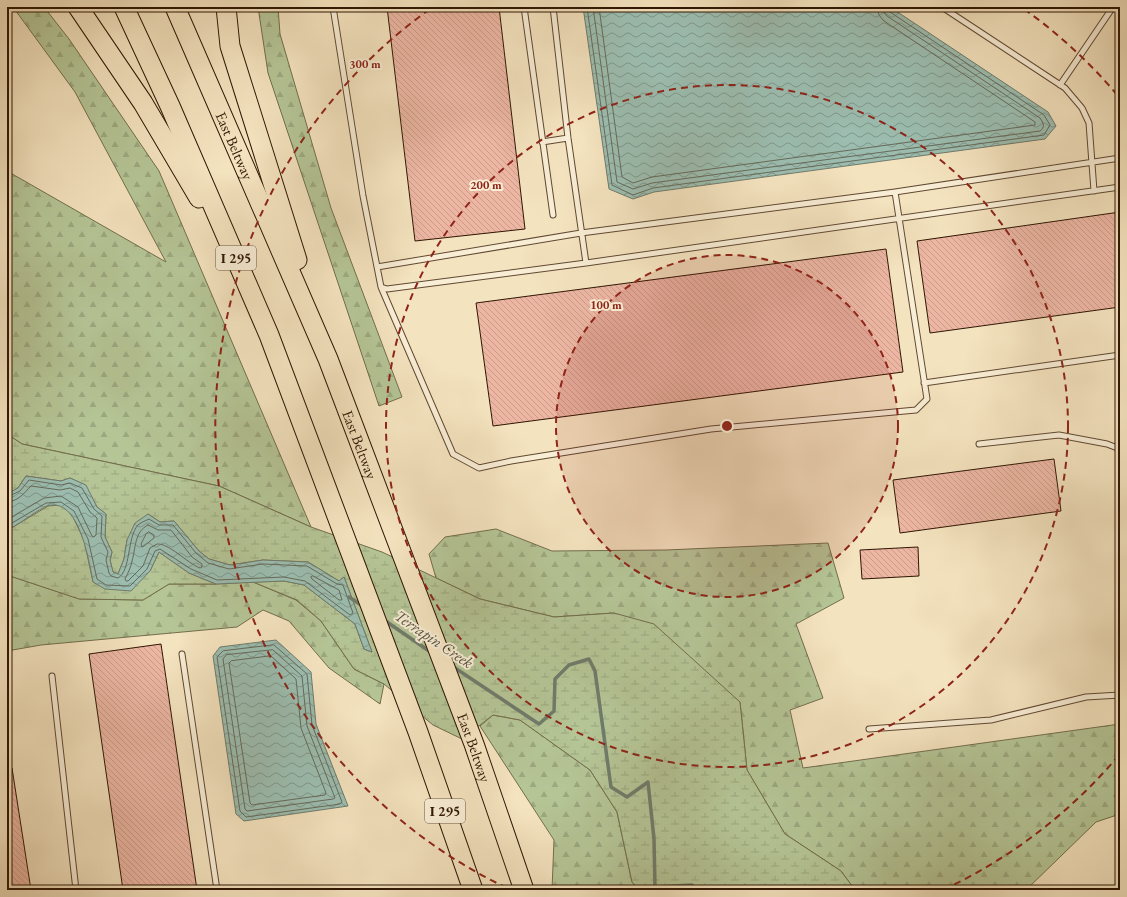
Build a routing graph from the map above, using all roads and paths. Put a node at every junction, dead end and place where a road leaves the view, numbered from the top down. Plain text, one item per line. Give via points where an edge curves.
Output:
1 (78, 7) edge
2 (124, 7) edge
3 (175, 7) edge
4 (226, 7) edge
5 (333, 7) edge
6 (524, 7) edge
7 (553, 7) edge
8 (942, 7) edge
9 (1113, 7) edge
10 (1060, 85) junction
11 (568, 138) junction
12 (542, 142) junction
13 (1120, 158) edge
14 (1092, 162) junction
15 (1120, 187) edge
16 (1094, 191) junction
17 (895, 192) junction
18 (552, 215) dead end
19 (900, 220) junction
20 (581, 233) junction
21 (586, 263) junction
22 (377, 267) junction
23 (240, 268) junction
24 (381, 287) junction
25 (1120, 355) edge
26 (328, 359) junction
27 (924, 383) junction
28 (979, 444) dead end
29 (1120, 449) edge
30 (182, 654) dead end
31 (52, 676) dead end
32 (1120, 695) edge
33 (869, 729) dead end
34 (76, 890) edge
35 (217, 890) edge
36 (473, 890) edge
37 (524, 890) edge

1 - 23 highway via 143,103
2 - 23 highway, I 295
3 - 26 highway, East Beltway / I 295
4 - 26 highway via 230,46
5 - 22 lane
6 - 12 lane
7 - 11 lane
8 - 10 lane
9 - 10 lane
10 - 14 lane via 1082,108 1089,123
11 - 12 lane
11 - 20 lane
12 - 18 lane
13 - 14 lane
14 - 16 lane
14 - 17 lane
15 - 16 lane
16 - 19 lane
17 - 19 lane
17 - 20 lane
19 - 21 lane
19 - 27 lane
20 - 21 lane
20 - 22 lane
21 - 24 lane via 387,289
22 - 24 lane
23 - 36 highway, I 295 via 269,335 418,732
24 - 27 lane via 453,454 479,468 711,429 916,410 927,399
25 - 27 lane
26 - 37 highway, East Beltway / I 295 via 474,744
28 - 29 lane via 1059,435
30 - 35 lane
31 - 34 lane
32 - 33 lane via 1086,697 991,720

